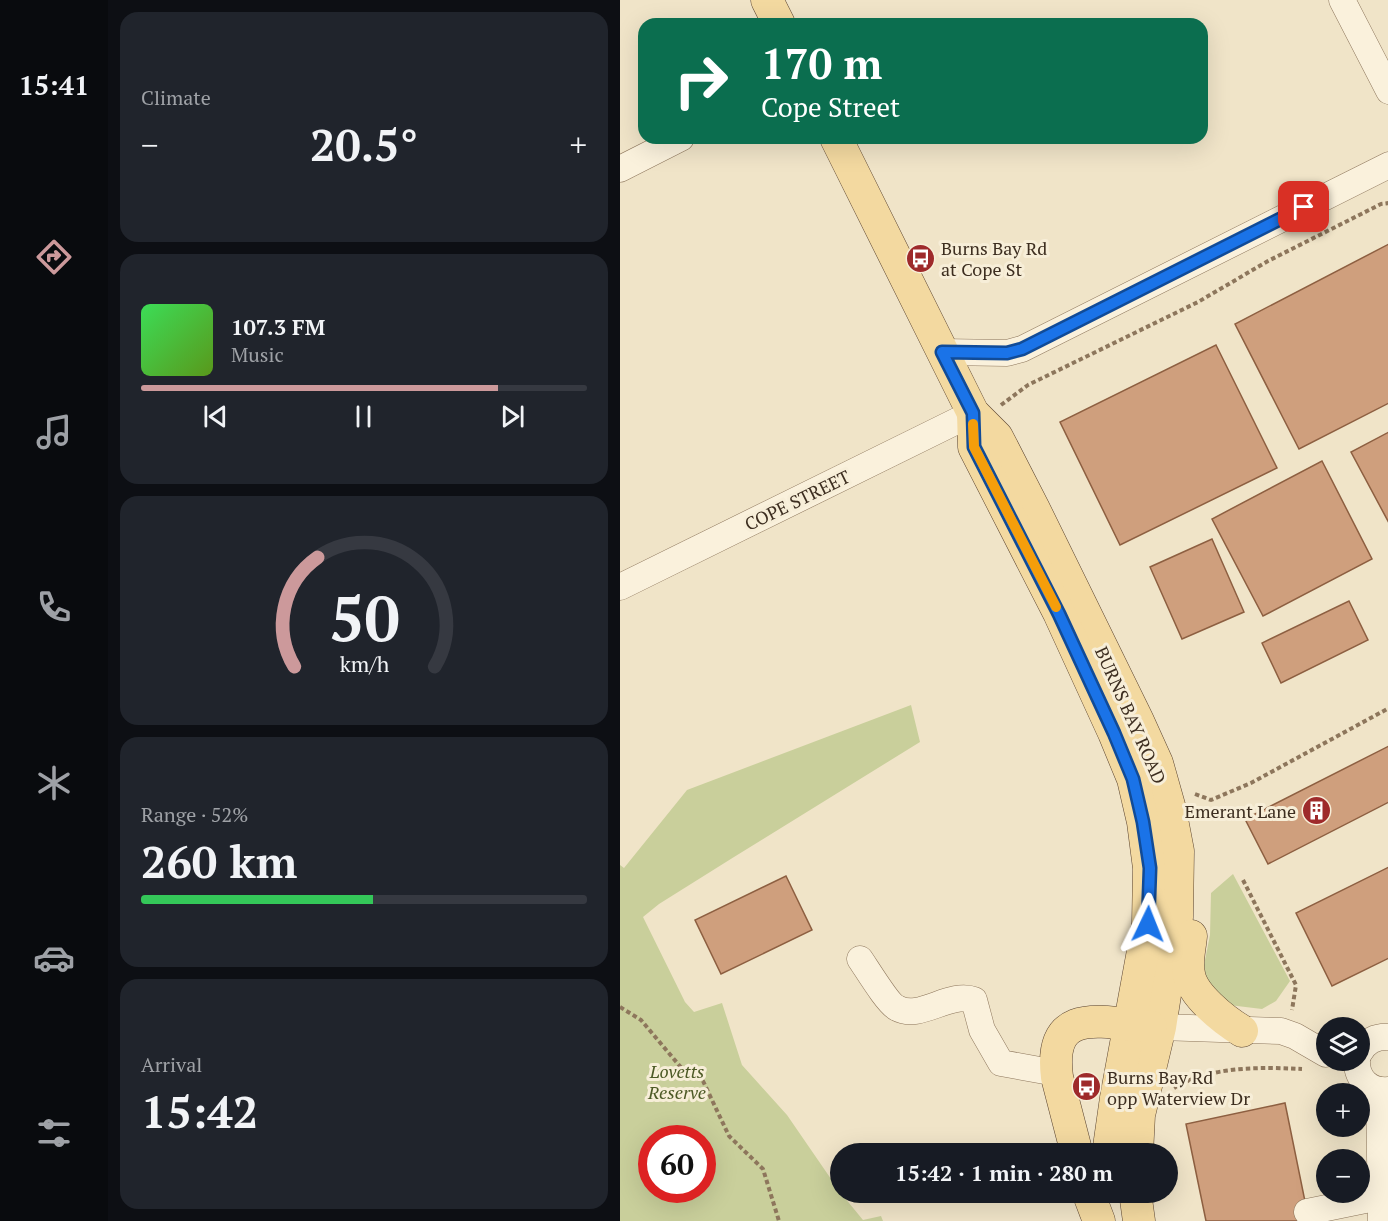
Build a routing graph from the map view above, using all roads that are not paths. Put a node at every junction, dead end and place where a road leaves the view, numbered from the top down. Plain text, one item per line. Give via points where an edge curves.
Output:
1 (767, 0) edge
2 (1342, 0) edge
3 (776, 18) edge
4 (1388, 91) edge
5 (669, 144) edge
6 (839, 144) edge
7 (1388, 165) edge
8 (620, 169) edge
9 (942, 352) junction
10 (986, 409) junction
11 (620, 587) edge
12 (1178, 851) junction
13 (860, 959) dead end
14 (1130, 1025) junction
15 (1160, 1028) junction
16 (1242, 1031) junction
17 (1388, 1037) edge
18 (1370, 1041) edge
19 (1316, 1061) edge
20 (1358, 1071) edge
21 (1056, 1073) junction
22 (1384, 1090) edge
23 (1074, 1143) edge
24 (1109, 1143) edge
25 (1138, 1143) edge
26 (1092, 1203) edge
27 (1109, 1203) edge
28 (1137, 1203) edge
29 (1381, 1209) edge
30 (1307, 1212) dead end
31 (1099, 1221) edge
32 (1110, 1221) edge
33 (1139, 1221) edge

1 - 3 main road
2 - 4 street
5 - 8 street
6 - 9 main road, BURNS BAY ROAD
7 - 9 street via 1022,349 1007,353
9 - 10 main road, BURNS BAY ROAD
10 - 11 street, COPE STREET
10 - 12 main road, BURNS BAY ROAD via 996,437 1157,763
10 - 14 main road, BURNS BAY ROAD via 974,447 1059,614 1133,779 1150,868 1150,894
12 - 15 main road, BURNS BAY ROAD via 1177,917
12 - 16 main road via 1195,905 1189,976 1199,994 1229,1024
13 - 21 street via 895,1007 917,1010 964,997 974,1000 982,1030 1001,1063
14 - 15 main road
14 - 21 main road via 1086,1022 1071,1026 1061,1037
14 - 24 main road, BURNS BAY ROAD
15 - 16 street
15 - 25 main road, BURNS BAY ROAD via 1139,1114
16 - 19 street via 1289,1033
17 - 18 street
20 - 22 street via 1370,1087
21 - 23 main road
22 - 29 street
26 - 31 main road
27 - 32 main road
28 - 33 main road
29 - 30 street

